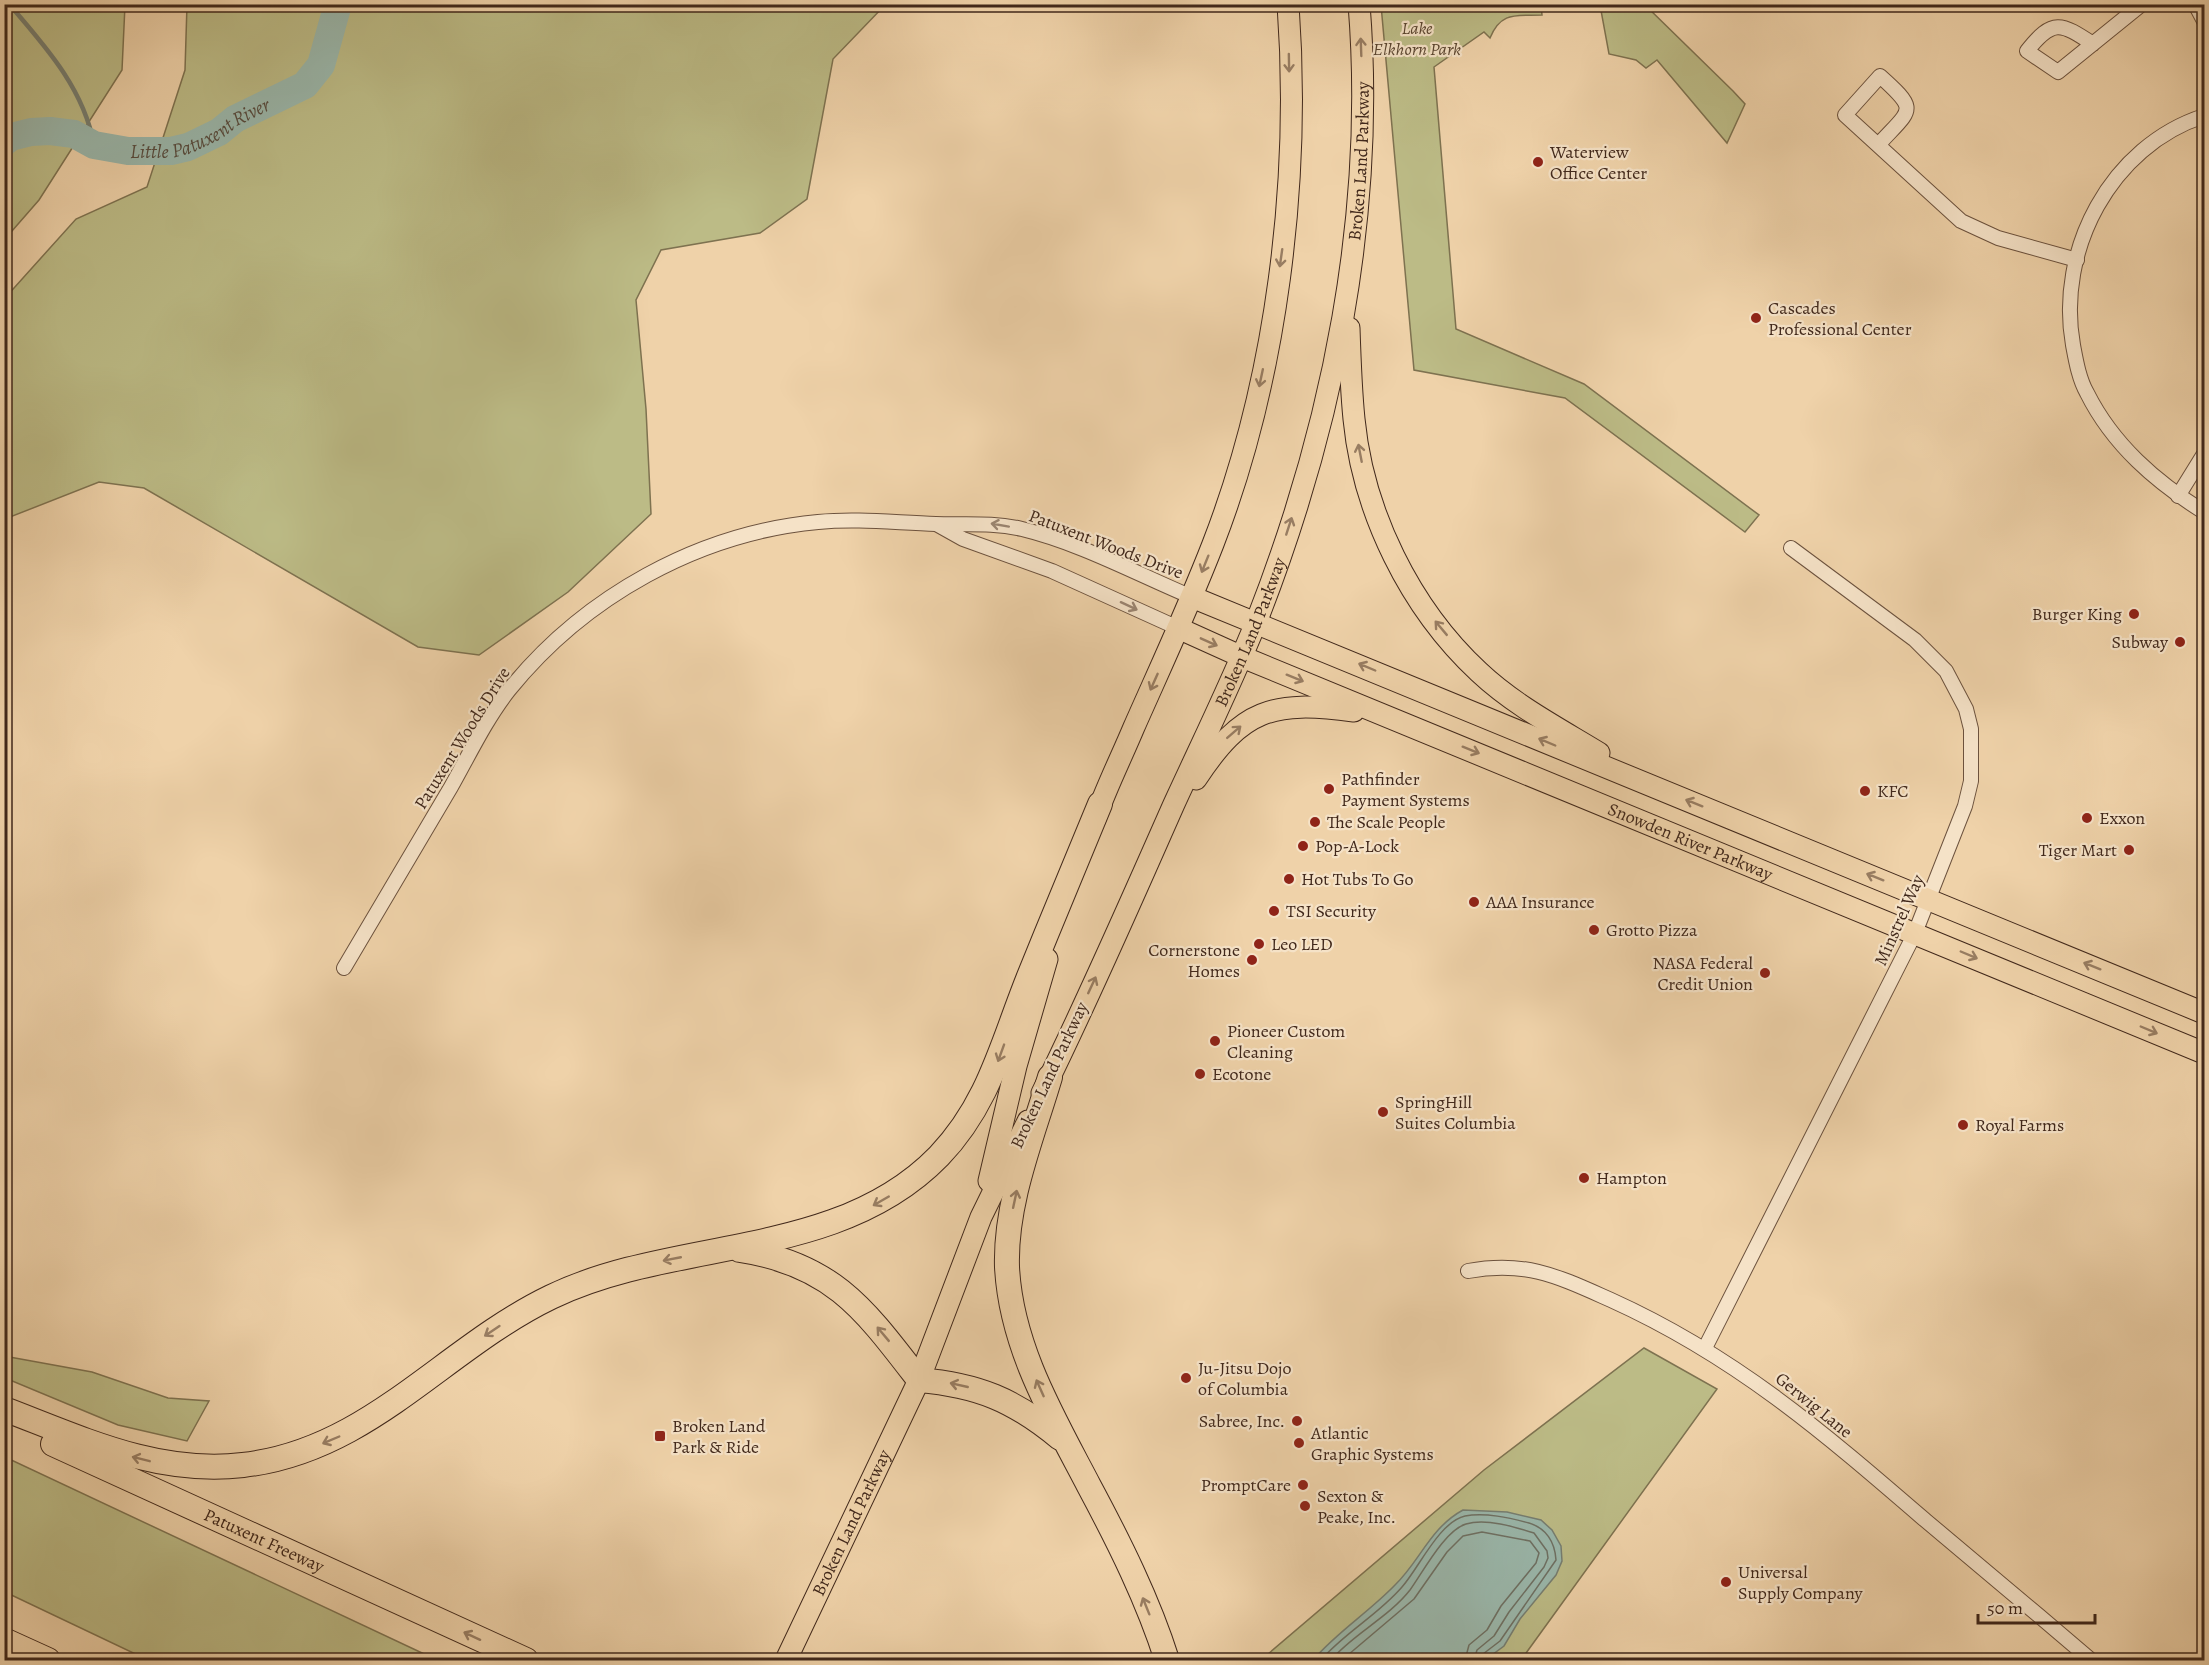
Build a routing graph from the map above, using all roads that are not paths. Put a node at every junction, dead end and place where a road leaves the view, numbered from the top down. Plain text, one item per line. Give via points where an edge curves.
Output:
1 (1288, 4) edge
2 (1359, 4) edge
3 (2142, 4) edge
4 (2196, 4) edge
5 (2205, 21) edge
6 (2093, 45) dead end
7 (2205, 116) edge
8 (1879, 144) junction
9 (2077, 260) junction
10 (1349, 294) junction
11 (2205, 454) edge
12 (2178, 495) junction
13 (2205, 512) edge
14 (936, 524) junction
15 (1791, 548) dead end
16 (1192, 597) junction
17 (1256, 621) junction
18 (1178, 628) junction
19 (1240, 656) junction
20 (1386, 715) junction
21 (1659, 789) junction
22 (1100, 804) junction
23 (1163, 830) junction
24 (1929, 899) junction
25 (1915, 933) junction
26 (344, 968) dead end
27 (2205, 1012) edge
28 (2205, 1053) edge
29 (1050, 1077) junction
30 (981, 1217) junction
31 (729, 1248) junction
32 (1468, 1271) dead end
33 (1705, 1348) junction
34 (919, 1380) junction
35 (4, 1409) edge
36 (4, 1421) edge
37 (1064, 1442) junction
38 (4, 1640) edge
39 (48, 1660) edge
40 (526, 1660) edge
41 (786, 1660) edge
42 (1167, 1660) edge
43 (2091, 1660) edge

1 -> 16 main road, Broken Land Parkway via 1289,157 1275,297 1262,375 1241,460
10 -> 2 main road, Broken Land Parkway via 1360,164
3 - 6 street
4 - 5 street
7 - 9 street via 2177,127 2132,159 2096,206
8 - 8 street via 1845,115 1880,76 1906,99 1907,105 1904,116
8 - 9 street via 1943,206 1980,232
9 - 12 street via 2070,327 2076,364 2086,392 2120,444
17 -> 10 main road, Broken Land Parkway via 1303,481
21 -> 10 main road via 1526,708 1479,672 1432,617 1410,584 1375,512 1363,469 1354,422
11 - 12 street
12 - 13 street
16 -> 14 street, Patuxent Woods Drive via 1068,544 1025,530 993,523
14 -> 18 street, Patuxent Woods Drive
14 - 26 street, Patuxent Woods Drive via 840,521 758,531 664,566 576,622 507,693
15 - 24 street, Minstrel Way via 1933,656 1953,681 1966,709 1973,747 1971,781
16 - 17 main road, Snowden River Parkway
16 - 18 main road, Broken Land Parkway
17 - 19 main road, Broken Land Parkway
21 -> 17 main road, Snowden River Parkway
18 -> 19 main road, Snowden River Parkway
18 -> 22 main road, Broken Land Parkway
19 -> 20 main road, Snowden River Parkway
19 - 23 main road, Broken Land Parkway
23 -> 20 main road via 1224,740 1257,716 1278,708 1315,705
20 -> 25 main road, Snowden River Parkway
24 -> 21 main road, Snowden River Parkway
22 - 30 main road, Broken Land Parkway via 1040,979
22 -> 31 highway via 1028,978 991,1080 954,1138 909,1184 874,1205 836,1221
29 -> 23 main road, Broken Land Parkway
24 - 25 street, Minstrel Way
27 -> 24 main road, Snowden River Parkway
25 -> 28 main road, Snowden River Parkway
25 - 33 street, Minstrel Way
29 - 30 main road, Broken Land Parkway
37 -> 29 highway via 1022,1345 1007,1266 1014,1197
30 - 34 main road, Broken Land Parkway
34 -> 31 highway via 862,1309 835,1284 783,1258
31 -> 35 highway via 611,1274 549,1298 496,1328 352,1431 289,1456 246,1465 174,1466 115,1452
32 - 33 street, Gerwig Lane via 1497,1266 1548,1274 1657,1321
33 - 43 street, Gerwig Lane via 1781,1399
37 -> 34 highway via 1006,1400 964,1386
34 - 41 main road, Broken Land Parkway
40 -> 36 highway, Patuxent Freeway
42 -> 37 highway via 1132,1572
38 - 39 highway

